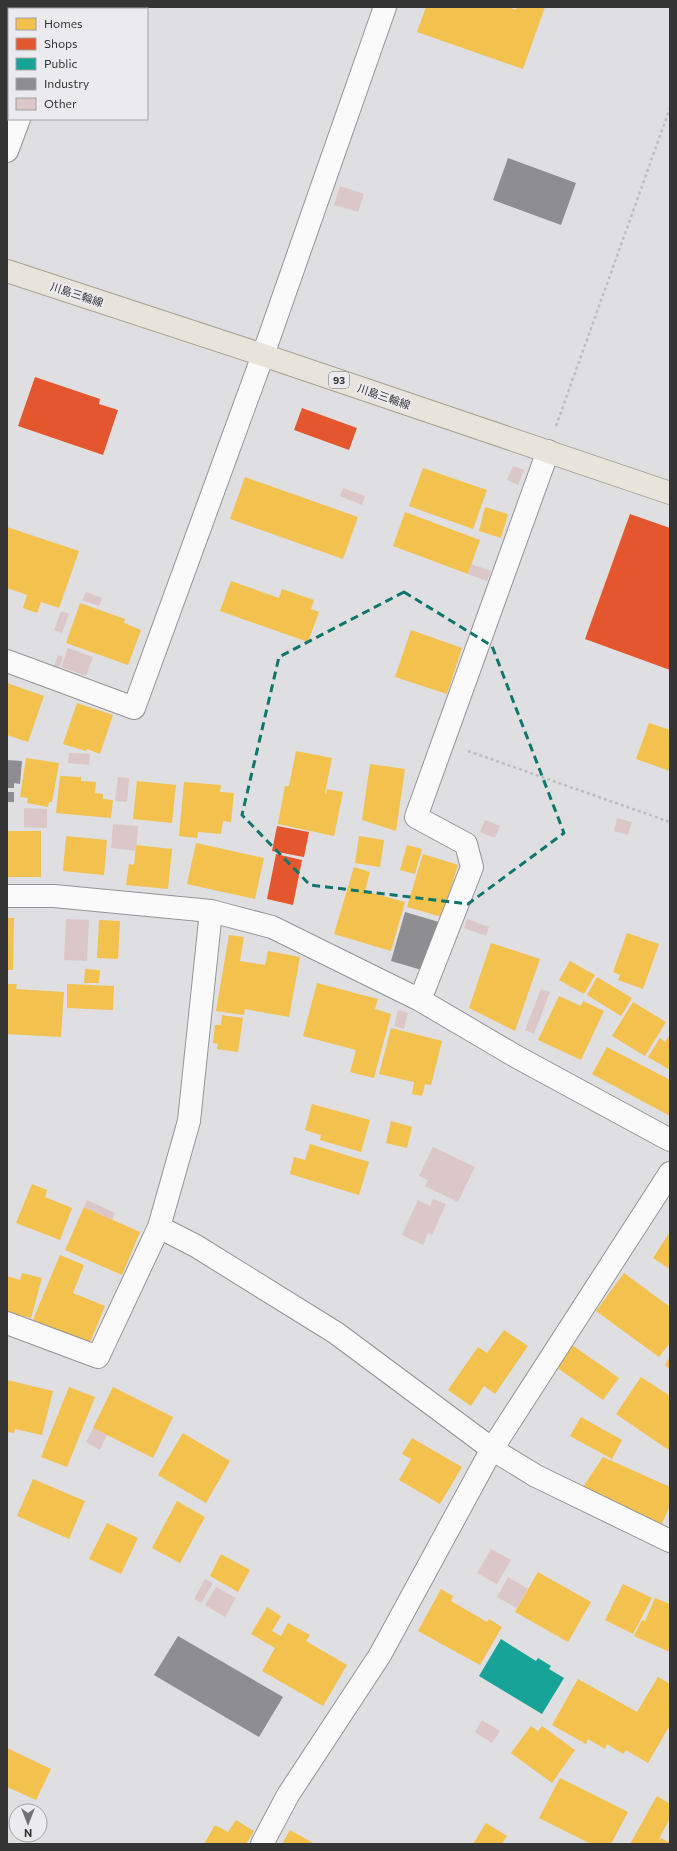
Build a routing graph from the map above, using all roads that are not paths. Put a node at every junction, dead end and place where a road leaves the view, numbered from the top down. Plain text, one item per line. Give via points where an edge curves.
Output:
1 (385, 7) edge
2 (19, 120) edge
3 (7, 151) edge
4 (7, 271) edge
5 (264, 355) junction
6 (548, 451) junction
7 (670, 493) edge
8 (7, 661) edge
9 (7, 896) edge
10 (211, 911) junction
11 (420, 1000) junction
12 (670, 1140) edge
13 (670, 1173) edge
14 (159, 1227) junction
15 (7, 1323) edge
16 (492, 1449) junction
17 (670, 1541) edge
18 (262, 1844) edge

1 - 5 street
2 - 3 street
4 - 5 main road, 川島三輪線 / 93
5 - 6 main road, 川島三輪線 / 93
5 - 8 street via 134,708
6 - 7 main road, 川島三輪線 / 93
6 - 11 street via 416,817 466,844 472,867
9 - 10 street via 54,896
10 - 11 street via 272,927
10 - 14 street via 189,1121
11 - 12 street via 517,1058
13 - 16 street
14 - 15 street via 98,1357
14 - 16 street via 196,1246 336,1332
16 - 17 street via 536,1476
16 - 18 street via 380,1655 288,1796

